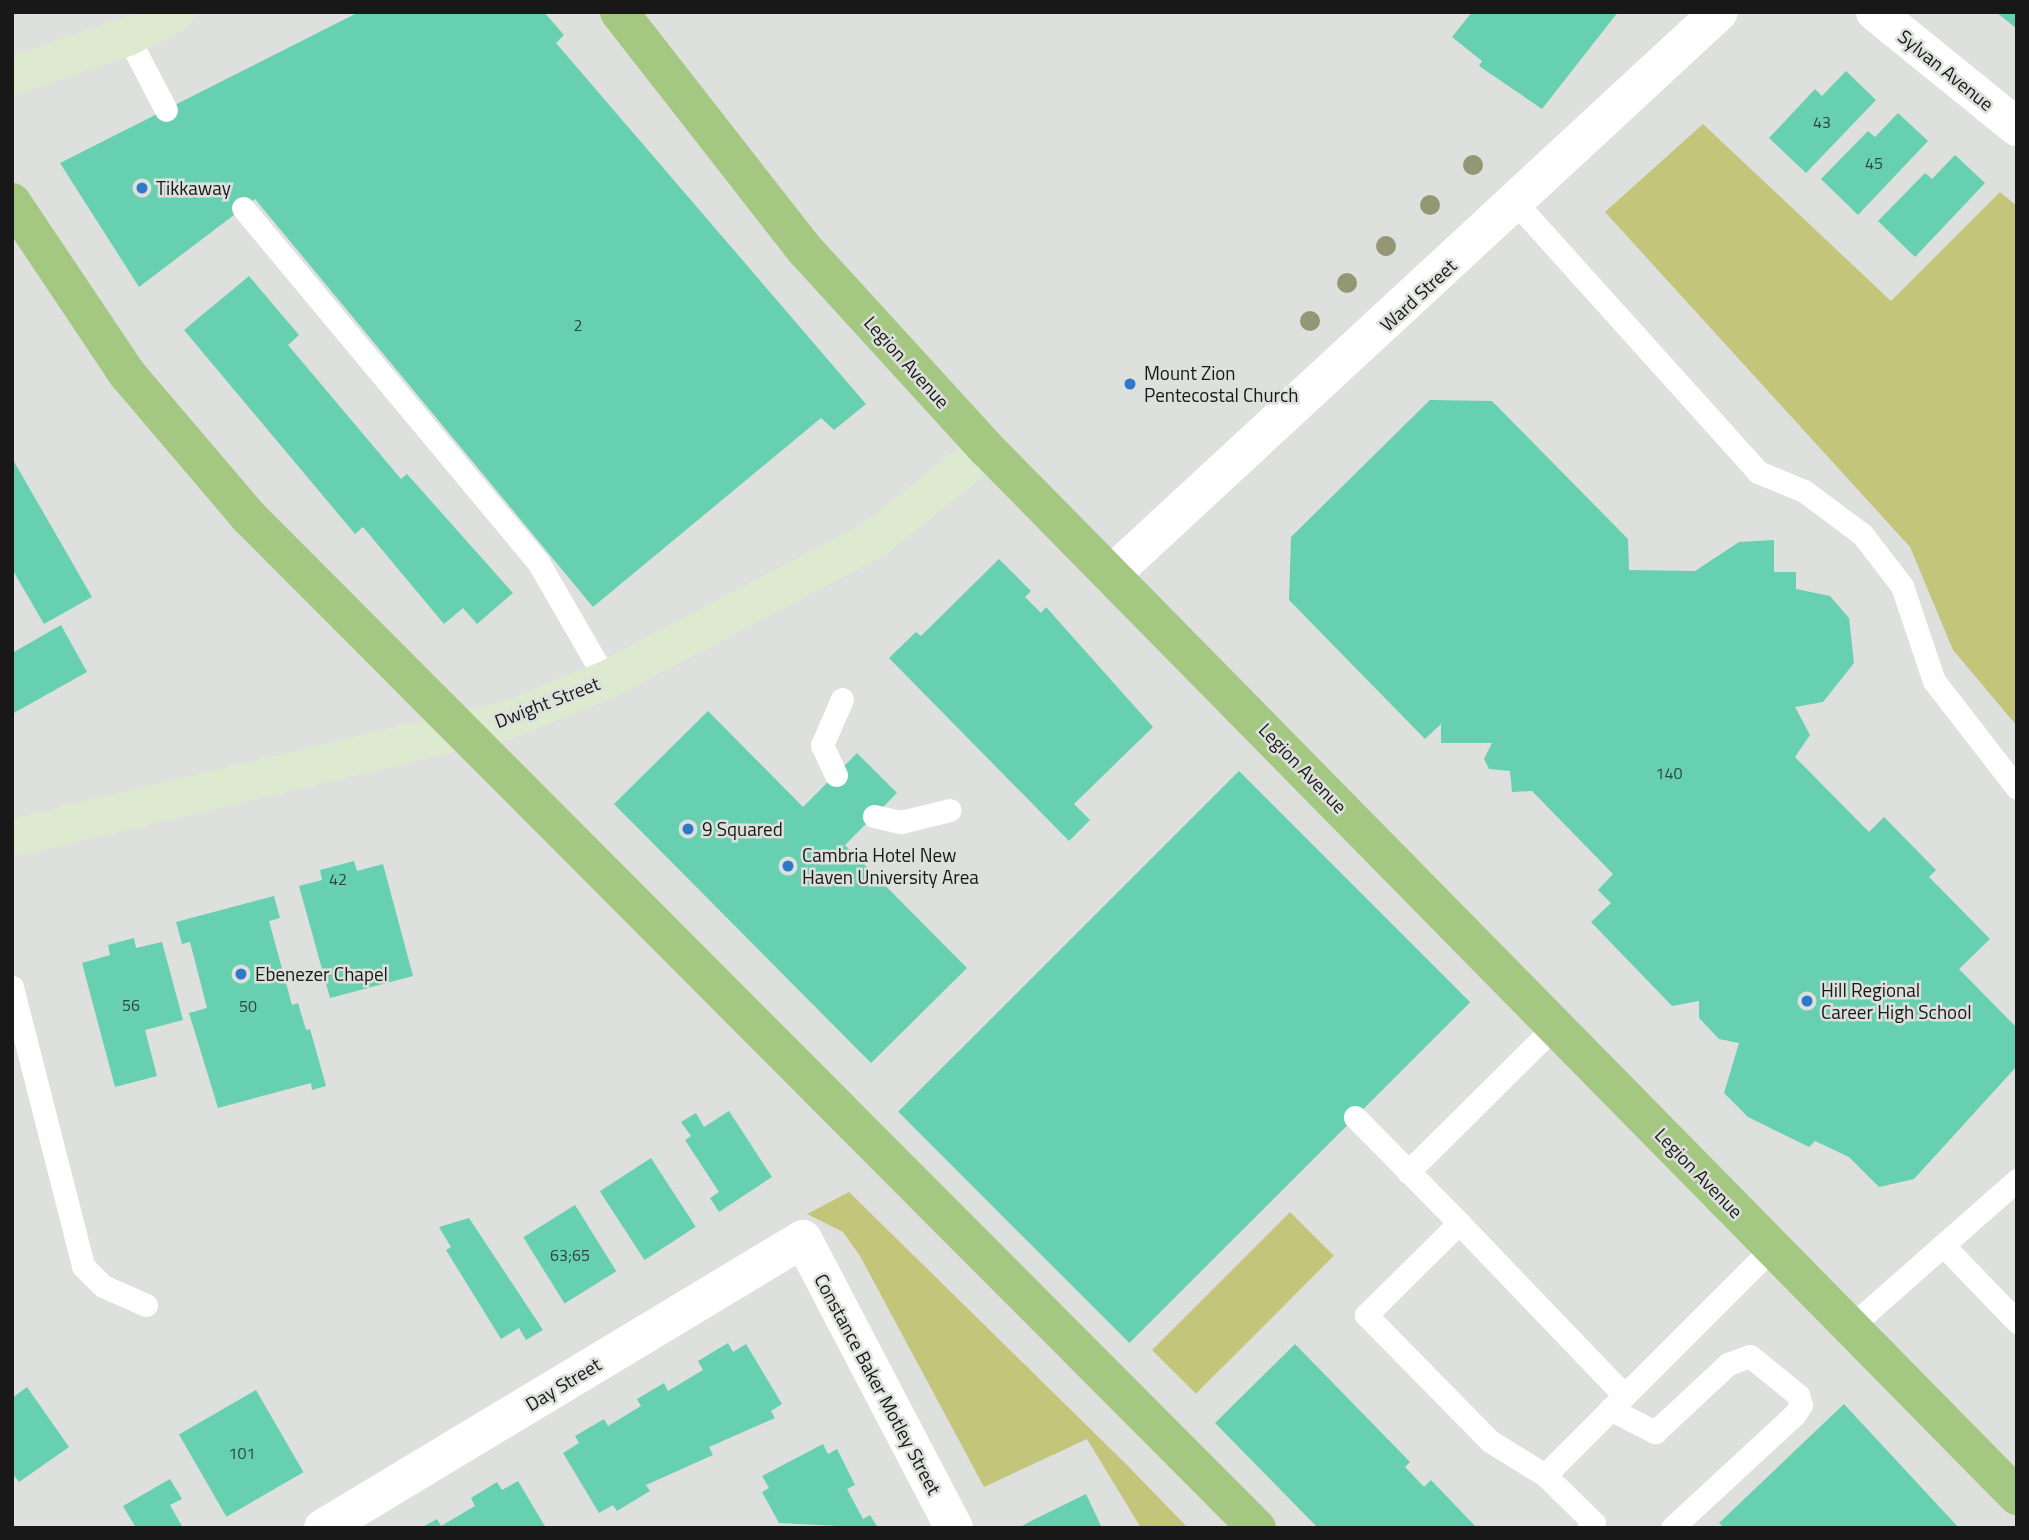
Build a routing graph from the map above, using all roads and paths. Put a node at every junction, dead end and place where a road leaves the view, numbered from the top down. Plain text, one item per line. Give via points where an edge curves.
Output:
1 (176, 12) edge
2 (619, 12) edge
3 (1719, 12) edge
4 (1875, 12) edge
5 (128, 37) junction
6 (12, 76) edge
7 (166, 110) dead end
8 (2017, 127) edge
9 (12, 202) edge
10 (1516, 203) junction
11 (243, 208) dead end
12 (987, 449) junction
13 (1112, 574) junction
14 (606, 680) junction
15 (842, 699) dead end
16 (460, 731) junction
17 (836, 775) dead end
18 (2017, 788) edge
19 (950, 810) dead end
20 (874, 816) dead end
21 (12, 838) edge
22 (12, 987) edge
23 (1555, 1026) junction
24 (1355, 1117) dead end
25 (1408, 1172) junction
26 (2017, 1180) edge
27 (1459, 1223) junction
28 (803, 1240) joint
29 (1943, 1244) junction
30 (1772, 1248) junction
31 (146, 1305) dead end
32 (2017, 1322) edge
33 (1849, 1328) junction
34 (1617, 1402) junction
35 (1545, 1475) junction
36 (2017, 1496) edge
37 (1594, 1526) edge
38 (323, 1528) edge
39 (954, 1528) edge
40 (1256, 1528) edge
41 (1672, 1528) edge

1 - 5 main road
2 - 12 highway, Legion Avenue via 806,251
3 - 10 street, Ward Street
4 - 8 street, Sylvan Avenue
5 - 6 main road
5 - 7 lane
9 - 16 highway via 128,375 184,445
10 - 13 street, Ward Street
10 - 18 lane via 1758,472 1804,491 1862,534 1902,586 1934,681
11 - 14 lane via 538,562
12 - 13 highway, Legion Avenue
12 - 14 main road, Dwight Street via 901,523
13 - 23 highway, Legion Avenue
14 - 16 main road, Dwight Street via 511,719
15 - 17 lane via 822,745
16 - 21 main road, Dwight Street
16 - 40 highway
19 - 20 lane via 901,822
22 - 31 lane via 83,1266 103,1286
23 - 25 lane
23 - 30 highway, Legion Avenue
24 - 25 lane
25 - 27 lane
26 - 29 lane
27 - 34 lane
27 - 35 lane via 1366,1315 1489,1440
28 - 38 street, Day Street
28 - 39 street, Constance Baker Motley Street
29 - 32 lane
29 - 33 lane
30 - 33 highway, Legion Avenue
30 - 34 lane
33 - 36 highway, Legion Avenue
34 - 35 lane
34 - 41 lane via 1655,1432 1728,1364 1750,1356 1798,1395 1801,1405 1794,1415
35 - 37 lane

